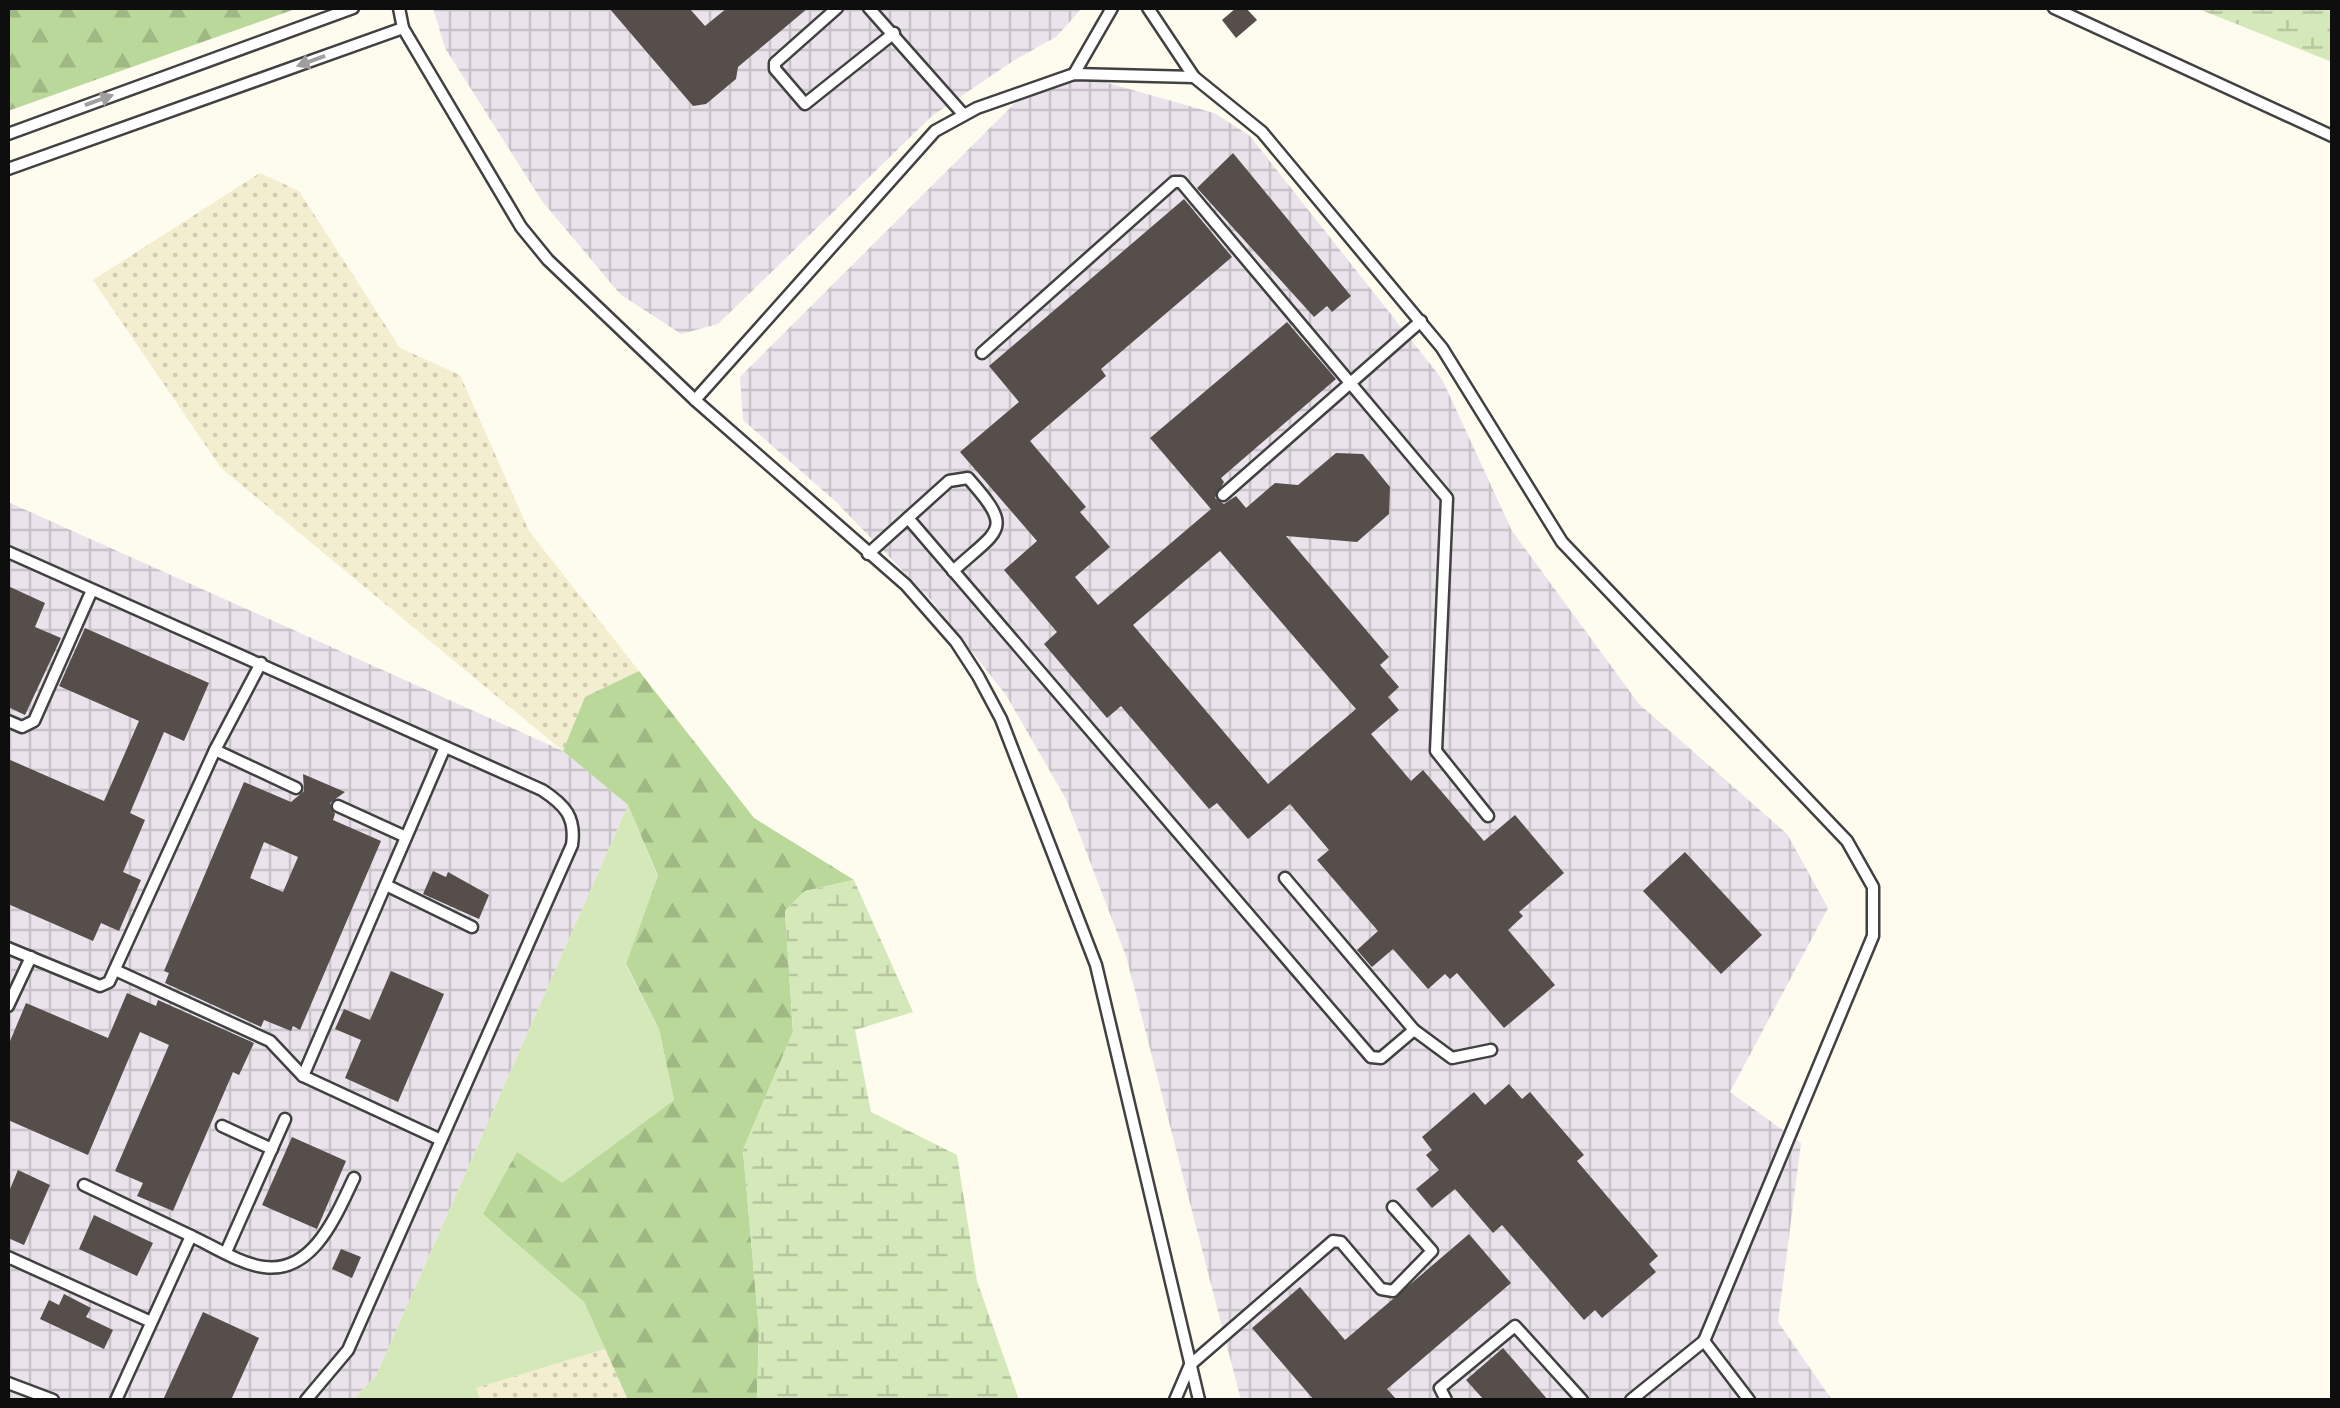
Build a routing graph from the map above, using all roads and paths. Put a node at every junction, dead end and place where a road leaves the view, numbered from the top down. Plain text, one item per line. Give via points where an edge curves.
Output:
1 (353, 8) edge
2 (399, 8) edge
3 (837, 8) edge
4 (869, 8) edge
5 (1112, 8) edge
6 (1148, 8) edge
7 (2054, 8) edge
8 (403, 28) junction
9 (894, 34) junction
10 (1074, 74) junction
11 (1194, 77) junction
12 (963, 114) junction
13 (8, 134) edge
14 (2332, 136) edge
15 (8, 168) edge
16 (1421, 321) junction
17 (982, 353) dead end
18 (1354, 382) junction
19 (695, 400) junction
20 (1223, 495) dead end
21 (908, 518) junction
22 (8, 552) edge
23 (868, 554) junction
24 (952, 571) junction
25 (92, 590) junction
26 (261, 662) junction
27 (8, 721) edge
28 (446, 747) junction
29 (214, 750) junction
30 (296, 788) dead end
31 (338, 806) dead end
32 (1488, 816) dead end
33 (406, 837) junction
34 (1285, 878) dead end
35 (386, 885) junction
36 (472, 927) dead end
37 (8, 948) edge
38 (30, 957) junction
39 (115, 970) junction
40 (8, 1006) edge
41 (1414, 1030) junction
42 (1490, 1050) dead end
43 (303, 1076) junction
44 (285, 1119) dead end
45 (222, 1126) dead end
46 (441, 1140) junction
47 (272, 1149) junction
48 (354, 1178) dead end
49 (84, 1186) dead end
50 (1393, 1208) dead end
51 (191, 1236) junction
52 (226, 1252) junction
53 (8, 1257) edge
54 (149, 1322) junction
55 (1704, 1340) junction
56 (1190, 1365) junction
57 (8, 1382) edge
58 (53, 1400) edge
59 (116, 1400) edge
60 (306, 1400) edge
61 (1175, 1400) edge
62 (1199, 1400) edge
63 (1446, 1400) edge
64 (1582, 1400) edge
65 (1631, 1400) edge
66 (1749, 1400) edge

13 -> 1 lane
2 - 8 lane
3 - 9 lane via 775,63 805,104
4 - 9 lane
5 - 10 lane
6 - 11 lane
7 - 14 lane
8 -> 15 lane
8 - 19 lane via 521,227
9 - 12 lane
10 - 11 lane
10 - 12 lane
11 - 16 lane via 1262,132
12 - 19 lane via 912,152
16 - 18 lane
16 - 55 lane via 1470,387 1562,542 1846,841 1873,887 1873,936
17 - 18 lane via 1180,182
18 - 20 lane
18 - 32 lane via 1447,498 1436,751
19 - 23 lane
21 - 23 lane
21 - 24 lane
21 - 24 lane via 958,477 968,478 998,512 992,536
22 - 25 lane
23 - 56 lane via 930,609 978,676 1063,875 1116,1035
24 - 41 lane via 1371,1058 1381,1058
25 - 26 lane
25 - 27 lane via 34,721 22,727
26 - 28 lane
26 - 29 lane
28 - 33 lane
28 - 46 lane via 542,790 562,803 575,825 572,845
29 - 30 lane
29 - 39 lane
31 - 33 lane
33 - 35 lane
34 - 41 lane
35 - 36 lane
35 - 43 lane
37 - 38 lane
38 - 39 lane via 100,986
38 - 40 lane
39 - 43 lane via 270,1042
41 - 42 lane via 1452,1058
43 - 46 lane
44 - 47 lane
45 - 47 lane
46 - 60 lane via 348,1350
47 - 52 lane
48 - 52 lane via 329,1229 298,1259 260,1267
49 - 51 lane
50 - 56 lane via 1432,1251 1393,1291 1381,1289 1332,1240
51 - 52 lane
51 - 54 lane
53 - 54 lane
54 - 59 lane
55 - 65 lane
55 - 66 lane
56 - 61 lane
56 - 62 lane
57 - 58 lane
63 - 64 lane via 1440,1388 1515,1326

